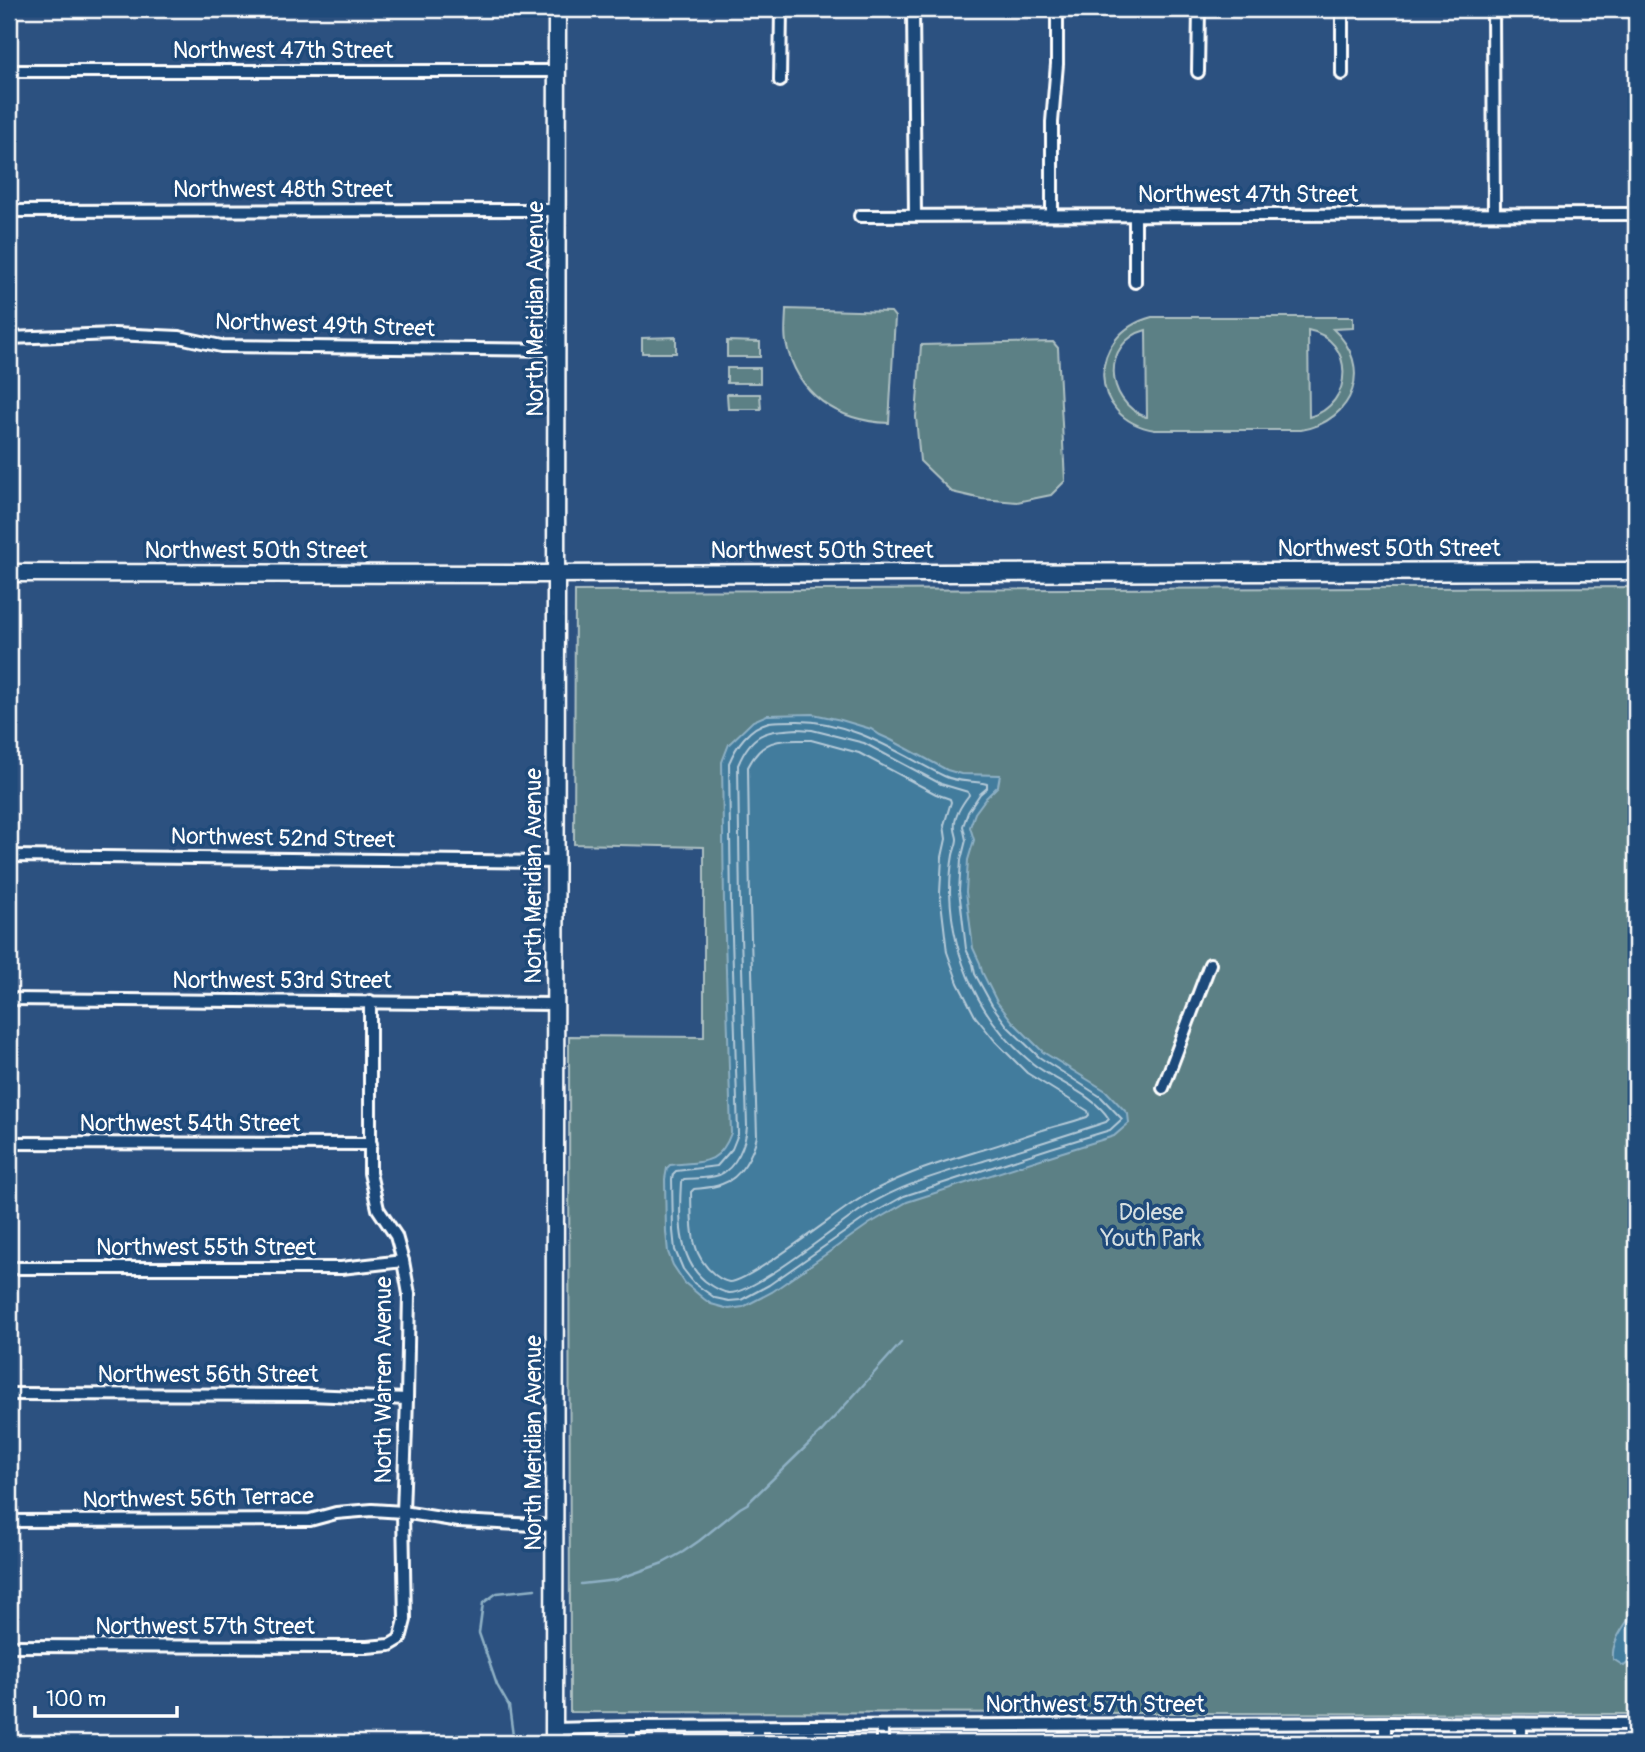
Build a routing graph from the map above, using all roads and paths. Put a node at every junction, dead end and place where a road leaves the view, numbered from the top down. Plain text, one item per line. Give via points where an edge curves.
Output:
1 (557, 9) edge
2 (780, 9) edge
3 (913, 9) edge
4 (1057, 9) edge
5 (1199, 9) edge
6 (1340, 9) edge
7 (1493, 9) edge
8 (9, 71) edge
9 (557, 71) junction
10 (1198, 72) dead end
11 (1342, 74) dead end
12 (780, 80) dead end
13 (558, 210) junction
14 (9, 211) edge
15 (1494, 214) junction
16 (1636, 214) edge
17 (915, 215) junction
18 (1052, 215) junction
19 (1135, 215) junction
20 (860, 216) dead end
21 (1135, 282) dead end
22 (9, 338) edge
23 (557, 350) junction
24 (1636, 571) edge
25 (9, 573) edge
26 (556, 573) junction
27 (9, 856) edge
28 (556, 862) junction
29 (1210, 964) dead end
30 (9, 999) edge
31 (370, 1001) junction
32 (555, 1003) junction
33 (1163, 1087) dead end
34 (9, 1143) edge
35 (371, 1144) junction
36 (403, 1261) junction
37 (9, 1268) edge
38 (9, 1394) edge
39 (408, 1399) junction
40 (403, 1512) junction
41 (9, 1521) edge
42 (555, 1526) junction
43 (400, 1639) joint
44 (9, 1646) edge
45 (1385, 1723) junction
46 (1521, 1724) junction
47 (1636, 1724) edge
48 (882, 1726) junction
49 (631, 1727) junction
50 (757, 1727) junction
51 (554, 1736) edge
52 (631, 1743) edge
53 (757, 1743) edge
54 (882, 1743) edge
55 (1385, 1743) edge
56 (1521, 1743) edge

1 - 9 main road, North Meridian Avenue
2 - 12 street
3 - 17 street
4 - 18 street
5 - 10 street
6 - 11 street
7 - 15 street
8 - 9 street, Northwest 47th Street
9 - 13 main road, North Meridian Avenue
13 - 14 street, Northwest 48th Street
13 - 23 main road, North Meridian Avenue
15 - 16 street, Northwest 47th Street
15 - 19 street, Northwest 47th Street
17 - 18 street, Northwest 47th Street
17 - 20 street, Northwest 47th Street
18 - 19 street, Northwest 47th Street
19 - 21 street
22 - 23 street, Northwest 49th Street via 114,334 179,337 221,346
23 - 26 main road, North Meridian Avenue
24 - 26 main road, Northwest 50th Street
25 - 26 main road, Northwest 50th Street
26 - 28 main road, North Meridian Avenue
27 - 28 street, Northwest 52nd Street
28 - 32 main road, North Meridian Avenue
29 - 33 street
30 - 31 street, Northwest 53rd Street
31 - 32 street, Northwest 53rd Street
31 - 35 street, North Warren Avenue
32 - 42 main road, North Meridian Avenue
34 - 35 street, Northwest 54th Street
35 - 36 street, North Warren Avenue via 370,1173 378,1209 396,1237
36 - 37 street, Northwest 55th Street via 341,1268
36 - 39 street, North Warren Avenue via 408,1294
38 - 39 street, Northwest 56th Street
39 - 40 street, North Warren Avenue
40 - 41 street, Northwest 56th Terrace via 372,1510 268,1521
40 - 42 street, Northwest 56th Terrace via 459,1521
40 - 43 street, North Warren Avenue via 405,1620
42 - 51 main road, North Meridian Avenue
43 - 44 street, Northwest 57th Street via 367,1647
45 - 46 street, Northwest 57th Street
45 - 48 street, Northwest 57th Street
45 - 55 street
46 - 47 street, Northwest 57th Street
46 - 56 street
48 - 50 street, Northwest 57th Street
48 - 54 street
49 - 50 street, Northwest 57th Street
49 - 51 street, Northwest 57th Street
49 - 52 street
50 - 53 street

